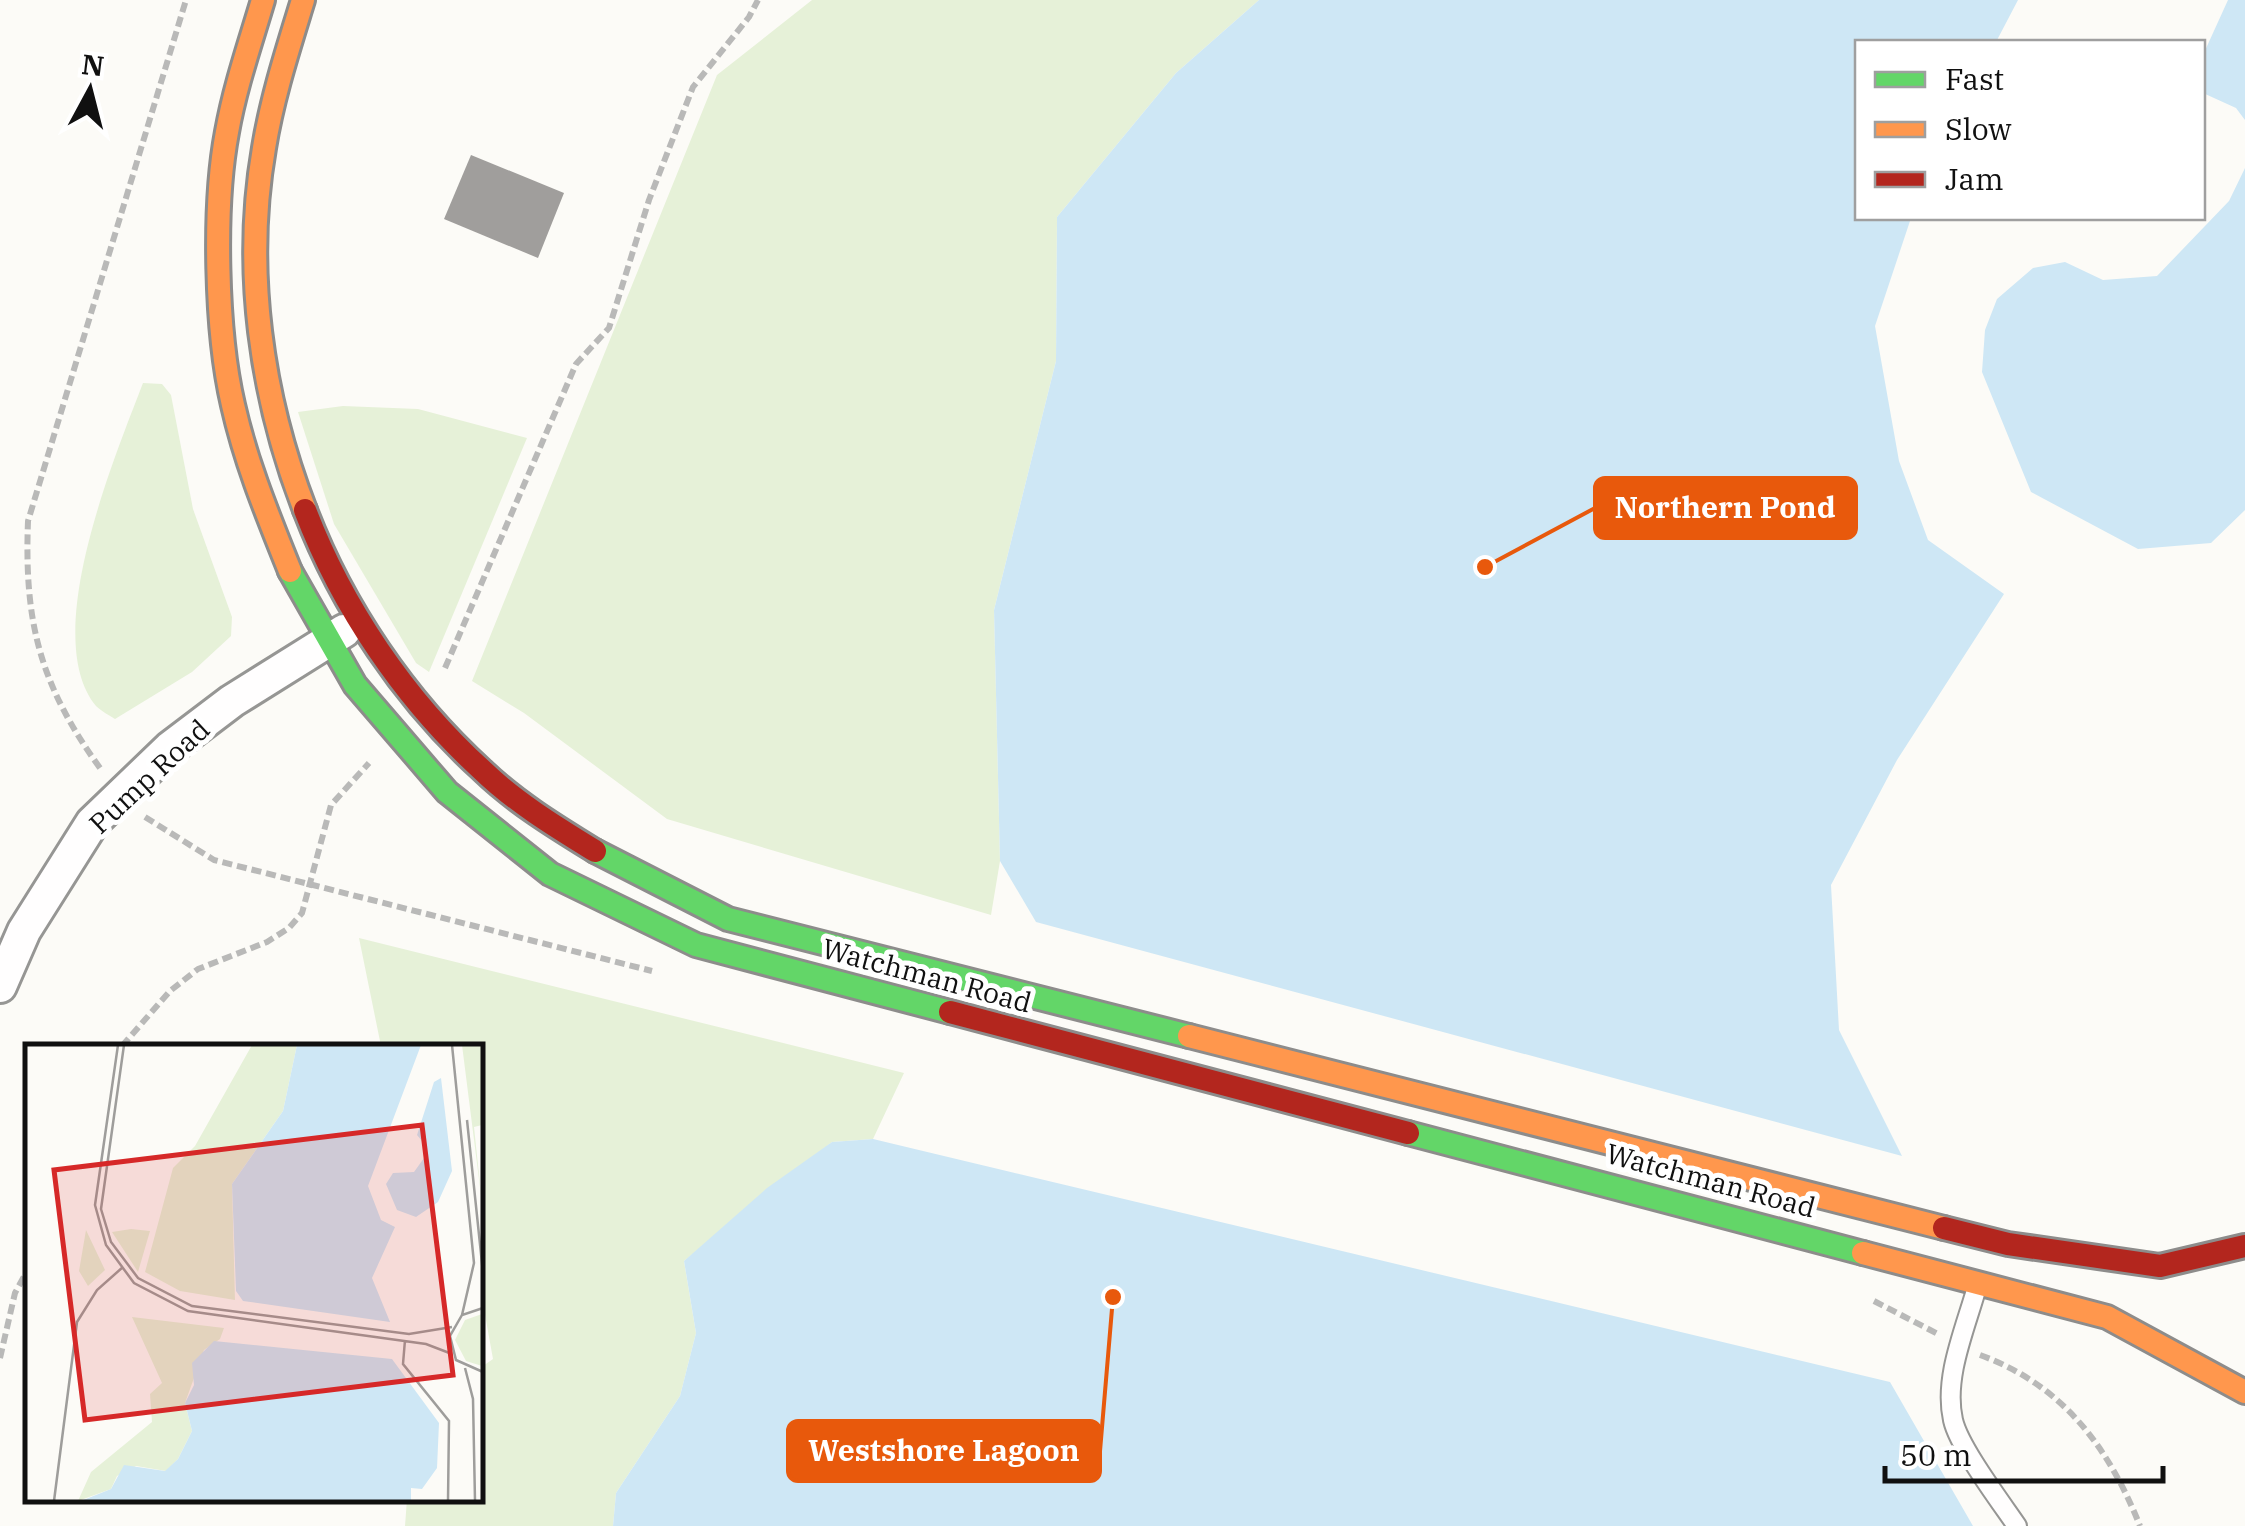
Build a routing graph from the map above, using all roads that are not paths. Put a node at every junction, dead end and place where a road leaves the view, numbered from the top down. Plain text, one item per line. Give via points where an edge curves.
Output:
1 (263, 0) edge
2 (303, 0) edge
3 (358, 622) junction
4 (328, 642) junction
5 (0, 986) edge
6 (2245, 1246) edge
7 (1984, 1260) junction
8 (2245, 1392) edge
9 (2016, 1526) edge

1 - 4 street, Watchman Road via 226,136 220,238 227,377 256,487
2 - 3 street, Watchman Road via 260,176 256,318 290,472 328,568
3 - 4 street, Pump Road
3 - 7 street, Watchman Road via 422,706 486,774 569,837 645,882 728,919
4 - 5 street, Pump Road via 170,748 92,823 24,931
4 - 7 street, Watchman Road via 355,685 447,792 550,874 696,945
6 - 7 street, Watchman Road via 2160,1266 2086,1258
7 - 8 street, Watchman Road
7 - 9 lane via 1950,1384 1953,1422

